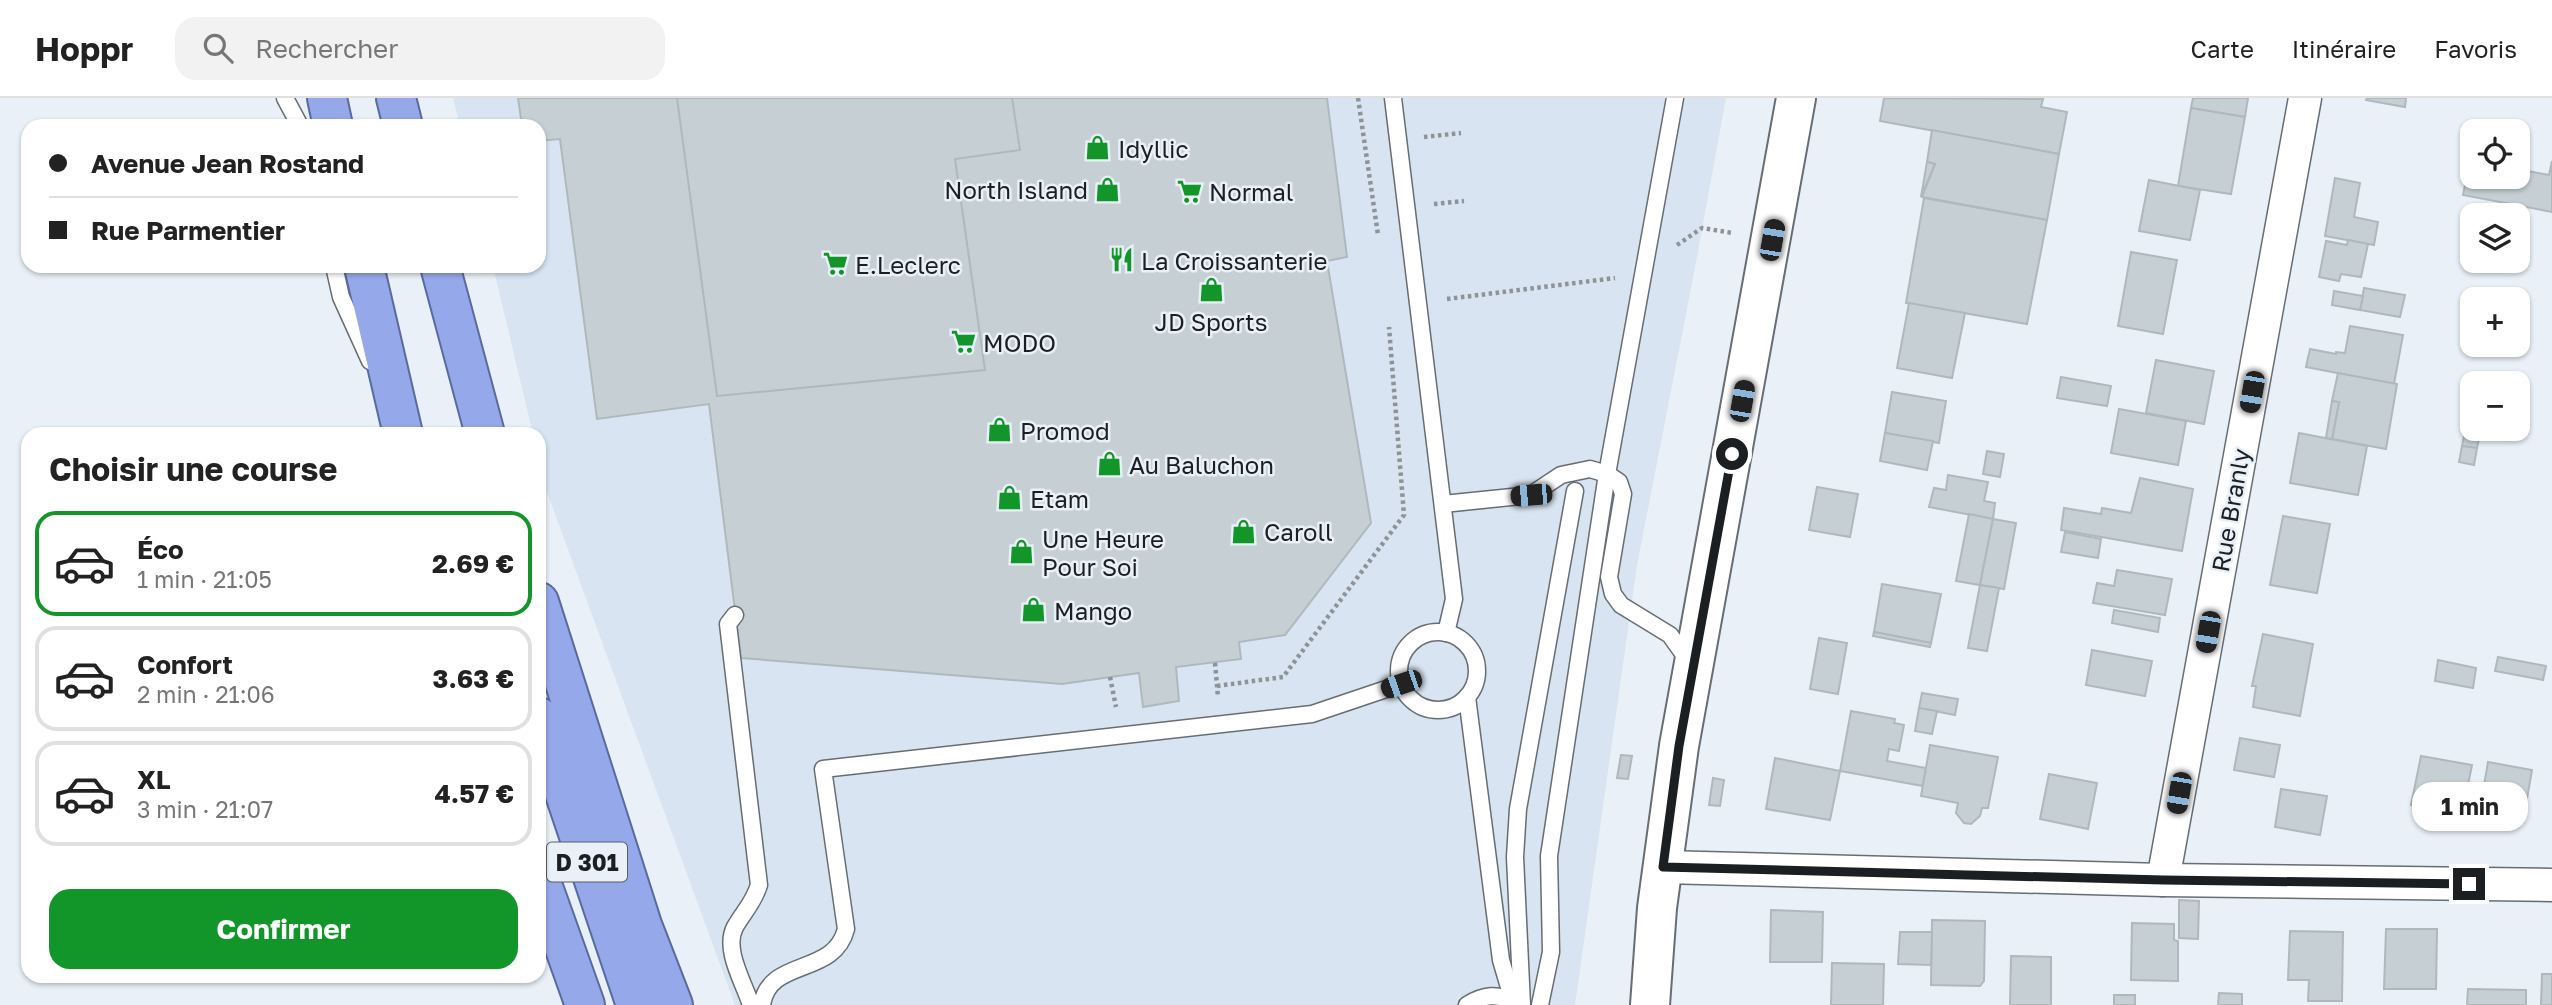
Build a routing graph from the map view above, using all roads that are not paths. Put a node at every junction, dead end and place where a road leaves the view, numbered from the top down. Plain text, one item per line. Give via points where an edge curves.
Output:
1 (285, 98) edge
2 (327, 98) edge
3 (378, 98) edge
4 (396, 98) edge
5 (1393, 98) edge
6 (1675, 98) edge
7 (1796, 98) edge
8 (2305, 98) edge
9 (296, 119) edge
10 (332, 119) edge
11 (382, 119) edge
12 (401, 119) edge
13 (336, 273) edge
14 (366, 273) edge
15 (417, 273) edge
16 (442, 273) edge
17 (400, 427) edge
18 (401, 427) edge
19 (456, 427) edge
20 (483, 427) edge
21 (1607, 474) junction
22 (1575, 491) dead end
23 (1443, 504) junction
24 (735, 615) dead end
25 (546, 624) edge
26 (1446, 633) junction
27 (1693, 668) junction
28 (1401, 684) junction
29 (1467, 697) junction
30 (546, 738) edge
31 (1663, 867) junction
32 (2163, 880) junction
33 (2552, 885) edge
34 (546, 896) edge
35 (1657, 908) junction
36 (1517, 1004) edge
37 (585, 1005) edge
38 (636, 1005) edge
39 (674, 1005) edge
40 (751, 1005) edge
41 (762, 1005) edge
42 (1466, 1005) edge
43 (1540, 1005) edge
44 (1636, 1005) edge
45 (1650, 1005) edge

1 - 9 lane
2 - 10 highway
3 - 11 highway
4 - 12 highway
5 - 23 lane
6 - 21 lane
7 - 27 street
8 - 32 street, Rue Branly
13 - 17 lane via 341,297
14 - 18 highway
15 - 19 highway
16 - 20 highway
21 - 23 lane via 1590,469 1561,475 1531,495
21 - 27 lane via 1619,482 1623,494 1609,577 1613,594 1621,605 1670,635
21 - 43 lane via 1549,856 1551,952
22 - 36 lane via 1518,809
23 - 26 lane via 1454,599
24 - 40 lane via 728,624 759,885 754,901 734,928 730,946
25 - 39 highway via 642,925
26 - 28 lane via 1432,632 1409,645 1399,670
26 - 29 lane via 1457,636 1473,654 1476,677
27 - 31 street
28 - 29 lane via 1412,700 1430,710 1456,705
28 - 41 lane via 1312,714 823,769 846,929 843,942 833,954 775,979 764,992
29 - 36 lane via 1501,960
30 - 38 highway, D 301
31 - 32 street
31 - 35 street
32 - 33 street
34 - 37 highway, D 301
35 - 44 street
35 - 45 street
36 - 42 lane via 1489,995

